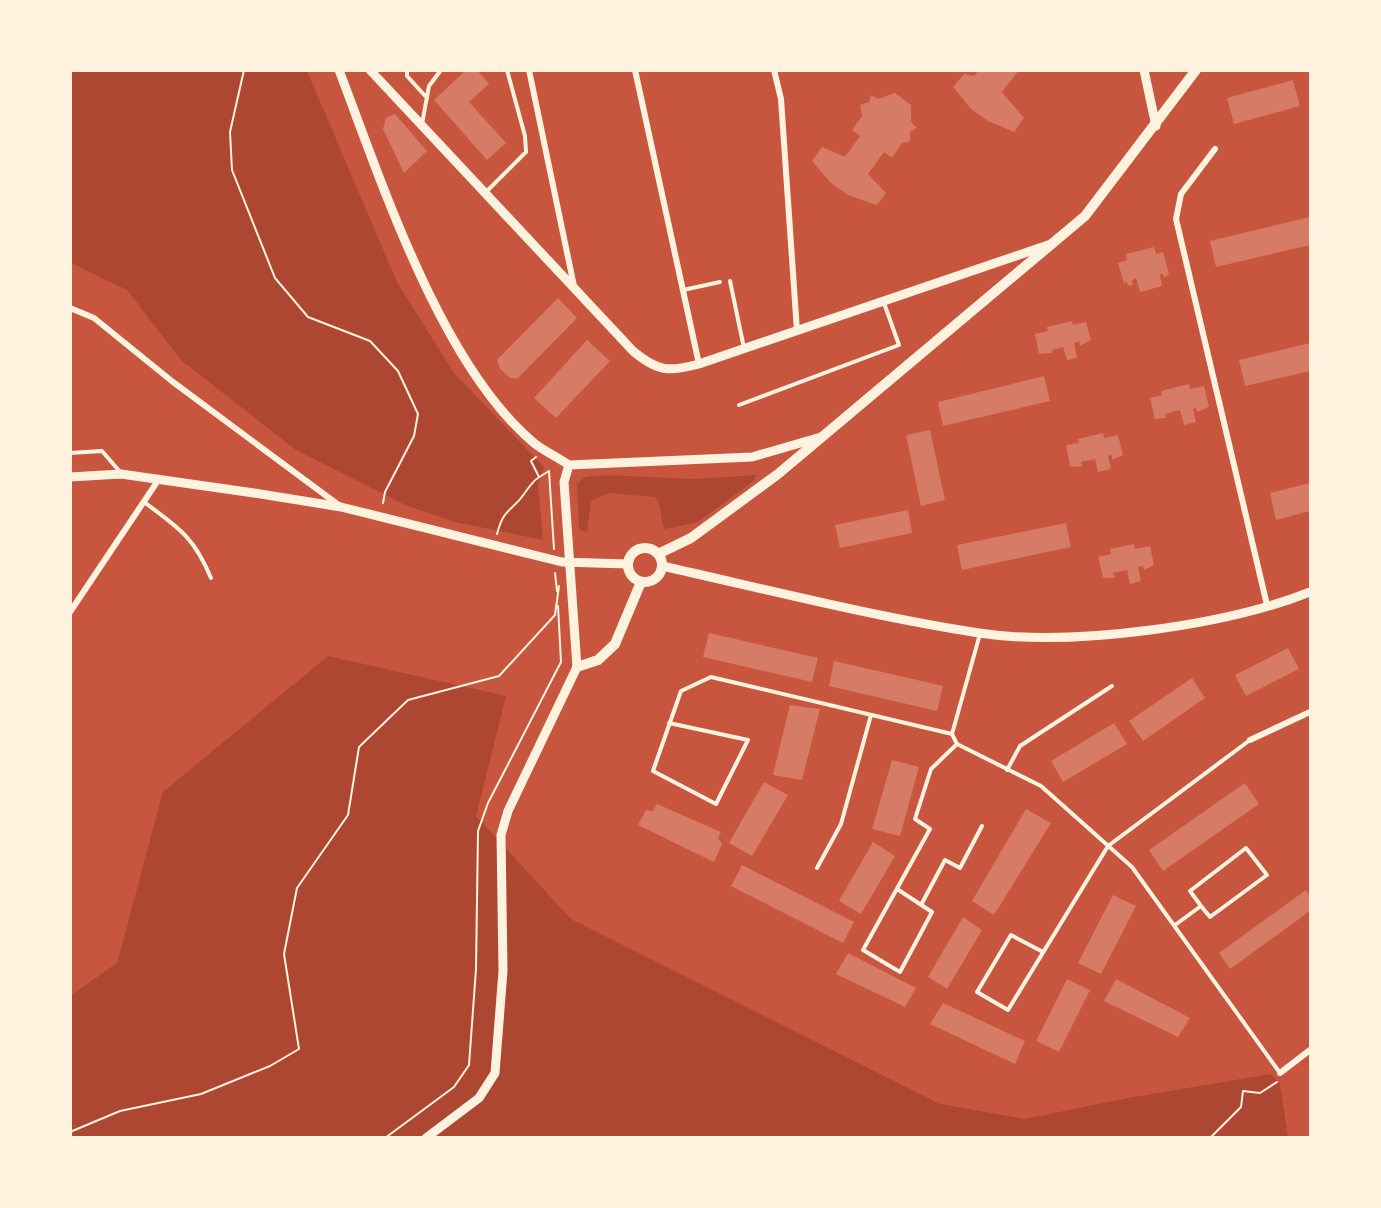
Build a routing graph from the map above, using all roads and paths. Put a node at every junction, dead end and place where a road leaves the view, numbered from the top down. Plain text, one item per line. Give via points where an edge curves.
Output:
1 (244, 70) edge
2 (339, 70) edge
3 (370, 70) edge
4 (407, 70) edge
5 (441, 70) edge
6 (507, 70) edge
7 (529, 70) edge
8 (635, 70) edge
9 (774, 70) edge
10 (1144, 70) edge
11 (1196, 70) edge
12 (428, 99) junction
13 (422, 124) junction
14 (1156, 126) junction
15 (1215, 149) dead end
16 (486, 192) junction
17 (1052, 243) junction
18 (730, 281) dead end
19 (720, 282) dead end
20 (574, 286) junction
21 (683, 290) junction
22 (884, 303) junction
23 (70, 308) edge
24 (797, 331) junction
25 (745, 349) junction
26 (699, 364) junction
27 (739, 405) dead end
28 (824, 437) junction
29 (70, 453) edge
30 (536, 457) dead end
31 (569, 465) junction
32 (121, 474) junction
33 (70, 477) edge
34 (539, 477) junction
35 (159, 479) junction
36 (549, 484) dead end
37 (144, 502) junction
38 (383, 503) dead end
39 (341, 507) junction
40 (497, 534) dead end
41 (658, 554) junction
42 (628, 564) junction
43 (662, 566) junction
44 (211, 578) dead end
45 (560, 578) dead end
46 (640, 582) junction
47 (1311, 591) edge
48 (1267, 605) junction
49 (70, 612) edge
50 (980, 633) junction
51 (561, 654) dead end
52 (577, 667) junction
53 (1112, 686) dead end
54 (1311, 712) edge
55 (871, 715) junction
56 (669, 723) junction
57 (952, 734) junction
58 (1250, 740) joint
59 (957, 744) junction
60 (1007, 770) junction
61 (982, 825) dead end
62 (1108, 846) junction
63 (817, 868) dead end
64 (897, 889) junction
65 (921, 905) junction
66 (1201, 906) junction
67 (1175, 925) junction
68 (1043, 952) junction
69 (1311, 1050) edge
70 (1280, 1073) joint
71 (1265, 1089) dead end
72 (70, 1132) edge
73 (385, 1137) edge
74 (426, 1137) edge
75 (1210, 1137) edge

1 - 38 path via 230,132 232,170 275,278 308,317 370,341 398,371 418,414 414,436
2 - 31 street via 402,233 450,332 491,398 535,443
3 - 13 street
4 - 12 lane via 407,76
5 - 12 lane via 429,86
6 - 16 lane via 525,136 525,152
7 - 20 street
8 - 21 street
9 - 24 street via 781,99
10 - 14 street
11 - 14 main road
12 - 13 lane
13 - 16 street
14 - 17 main road via 1085,216
15 - 48 street via 1181,194 1176,219
16 - 20 street
17 - 22 street
17 - 28 main road
18 - 25 lane
19 - 21 lane
20 - 26 street via 645,361 661,369 676,370
21 - 26 street
22 - 24 street
22 - 27 lane via 899,345
23 - 39 street via 94,318
24 - 25 street
25 - 26 street
28 - 31 street via 752,457
28 - 41 main road via 691,538
29 - 32 lane via 102,451
30 - 34 path via 531,461
31 - 52 street via 564,482
32 - 33 street
32 - 35 street
34 - 36 path via 549,471
34 - 40 path via 503,513
35 - 37 street
35 - 39 street
37 - 44 lane via 186,533
37 - 49 street
39 - 42 street via 562,562
41 - 42 main road via 643,548 634,552
41 - 43 main road
42 - 46 main road
43 - 46 main road via 654,577
43 - 50 street
45 - 72 path via 555,615 499,676 408,700 359,747 348,815 297,888 284,954 298,1050 270,1066 201,1094 120,1111
46 - 52 main road via 615,644 598,660
47 - 48 street
48 - 50 street via 1197,623 1068,638
50 - 57 lane
51 - 73 path via 561,662 488,803 478,831 476,969 469,1065 454,1086
52 - 74 street via 508,811 501,835 503,971 495,1073 479,1098
53 - 60 lane via 1020,746
54 - 58 street
55 - 56 lane via 711,677 681,691
55 - 57 lane
55 - 63 lane via 841,824
56 - 56 lane via 653,771 716,804 748,740
57 - 59 lane
58 - 62 lane
59 - 60 lane
59 - 64 lane via 931,769 915,819 930,829
60 - 62 lane via 1041,786
61 - 65 lane via 960,868 945,860
62 - 67 lane via 1132,867
62 - 68 lane
64 - 65 lane
64 - 65 lane via 863,950 900,972 932,912
66 - 66 lane via 1210,917 1267,875 1246,848 1190,891
66 - 67 lane
67 - 70 lane
68 - 68 lane via 1008,1010 977,992 1011,934
69 - 70 street
71 - 75 path via 1260,1093 1244,1091 1240,1107

